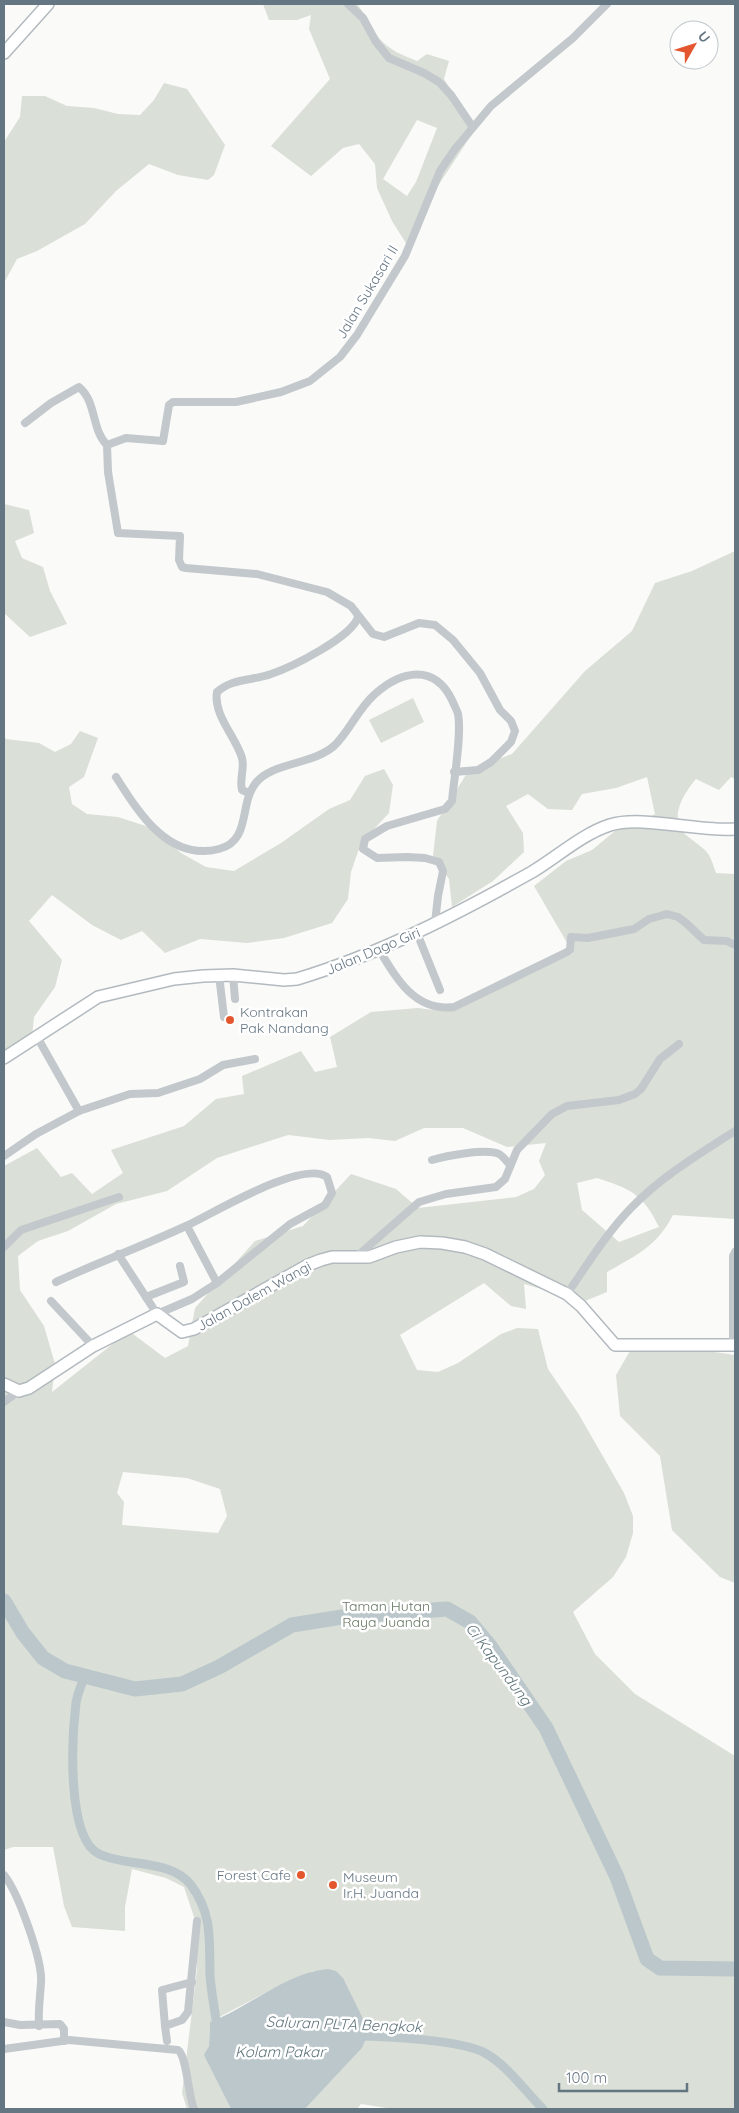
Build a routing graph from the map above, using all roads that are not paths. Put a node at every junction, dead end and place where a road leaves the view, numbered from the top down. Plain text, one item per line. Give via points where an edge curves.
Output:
1 (48, 4) edge
2 (348, 4) edge
3 (607, 4) edge
4 (4, 53) edge
5 (472, 126) junction
6 (26, 423) dead end
7 (107, 445) junction
8 (358, 617) junction
9 (454, 772) junction
10 (116, 777) dead end
11 (250, 793) junction
12 (735, 829) edge
13 (436, 923) junction
14 (417, 933) junction
15 (735, 945) edge
16 (380, 951) junction
17 (219, 975) junction
18 (233, 975) junction
19 (440, 990) dead end
20 (235, 999) dead end
21 (224, 1017) dead end
22 (36, 1035) junction
23 (679, 1044) dead end
24 (4, 1058) edge
25 (255, 1059) dead end
26 (79, 1111) junction
27 (735, 1131) edge
28 (4, 1156) edge
29 (432, 1160) dead end
30 (510, 1165) junction
31 (118, 1197) dead end
32 (187, 1226) junction
33 (4, 1247) edge
34 (735, 1252) edge
35 (118, 1254) junction
36 (355, 1258) junction
37 (180, 1266) dead end
38 (56, 1282) dead end
39 (217, 1283) junction
40 (567, 1294) junction
41 (146, 1297) junction
42 (51, 1301) dead end
43 (157, 1314) junction
44 (734, 1345) edge
45 (94, 1346) junction
46 (4, 1384) edge
47 (19, 1391) junction
48 (4, 1402) edge
49 (4, 1875) edge
50 (197, 1921) dead end
51 (192, 1982) junction
52 (4, 2022) edge
53 (39, 2026) junction
54 (165, 2026) junction
55 (67, 2041) junction
56 (167, 2042) dead end
57 (4, 2049) edge
58 (194, 2109) edge

1 - 4 street
2 - 5 street via 363,18 376,42 390,58 438,82
3 - 5 street, Jalan Sukasari II
5 - 7 street, Jalan Sukasari II via 440,171 405,256 340,357 310,381 281,392 236,402 173,402 169,405 163,441 126,438
6 - 7 street via 79,387 91,404 98,433
7 - 8 street via 118,533 180,536 179,560 182,567 257,574 327,592 351,606
8 - 9 street via 373,634 384,637 418,623 435,625 453,640 480,673 500,710 512,721 515,731 502,753 478,770
8 - 11 street via 348,632 313,653 272,674 226,684 217,692 218,706 242,758 242,790
9 - 11 street via 458,714 446,688 438,680 412,674 389,684 362,706 335,745 317,756 266,774 255,783
9 - 13 street via 452,800 445,809 376,830 363,844 365,852 377,858 425,858 439,862 443,871
10 - 11 street via 136,809 156,830 173,845 188,850 218,850 229,845 242,829
12 - 13 street, Jalan Dago Giri via 627,822 609,825 533,871
13 - 14 street, Jalan Dago Giri
14 - 16 street, Jalan Dago Giri
14 - 19 street
15 - 16 street via 727,941 704,940 678,917 659,915 634,929 588,938 571,937 567,952 454,1007 441,1009 411,994
16 - 18 street, Jalan Dago Giri via 297,979
17 - 18 street, Jalan Dago Giri
17 - 21 street
17 - 22 street, Jalan Dago Giri via 174,980 98,997
18 - 20 street
22 - 24 street, Jalan Dago Giri
22 - 26 street
23 - 30 street via 660,1059 635,1094 619,1100 567,1106 552,1114 518,1150
25 - 26 street via 223,1065 200,1080 158,1092 130,1094
26 - 28 street
27 - 40 street via 697,1154 631,1208
29 - 30 street via 486,1153 499,1154
30 - 36 street via 505,1179 496,1187 446,1194 419,1202
31 - 33 street via 21,1230
32 - 35 street
32 - 39 street
32 - 39 street via 276,1183 315,1172 330,1182 332,1192 325,1205 290,1224
34 - 44 street
35 - 38 street
35 - 41 street
36 - 40 street, Jalan Dalem Wangi via 420,1242 442,1243 485,1254
36 - 43 street, Jalan Dalem Wangi via 332,1257 308,1265 194,1329 182,1332
37 - 41 street via 184,1282
39 - 43 street via 192,1300
40 - 44 street, Jalan Dalem Wangi via 615,1345 621,1347
41 - 43 street
42 - 45 street
43 - 45 street
45 - 47 street via 29,1388
46 - 47 street
47 - 48 street
49 - 53 street via 28,1924 40,1974
50 - 51 street
51 - 54 street via 188,2012 182,2020
51 - 54 street via 162,1990
52 - 53 street
53 - 55 street via 63,2025
54 - 56 street
55 - 57 street
55 - 58 street via 180,2052

